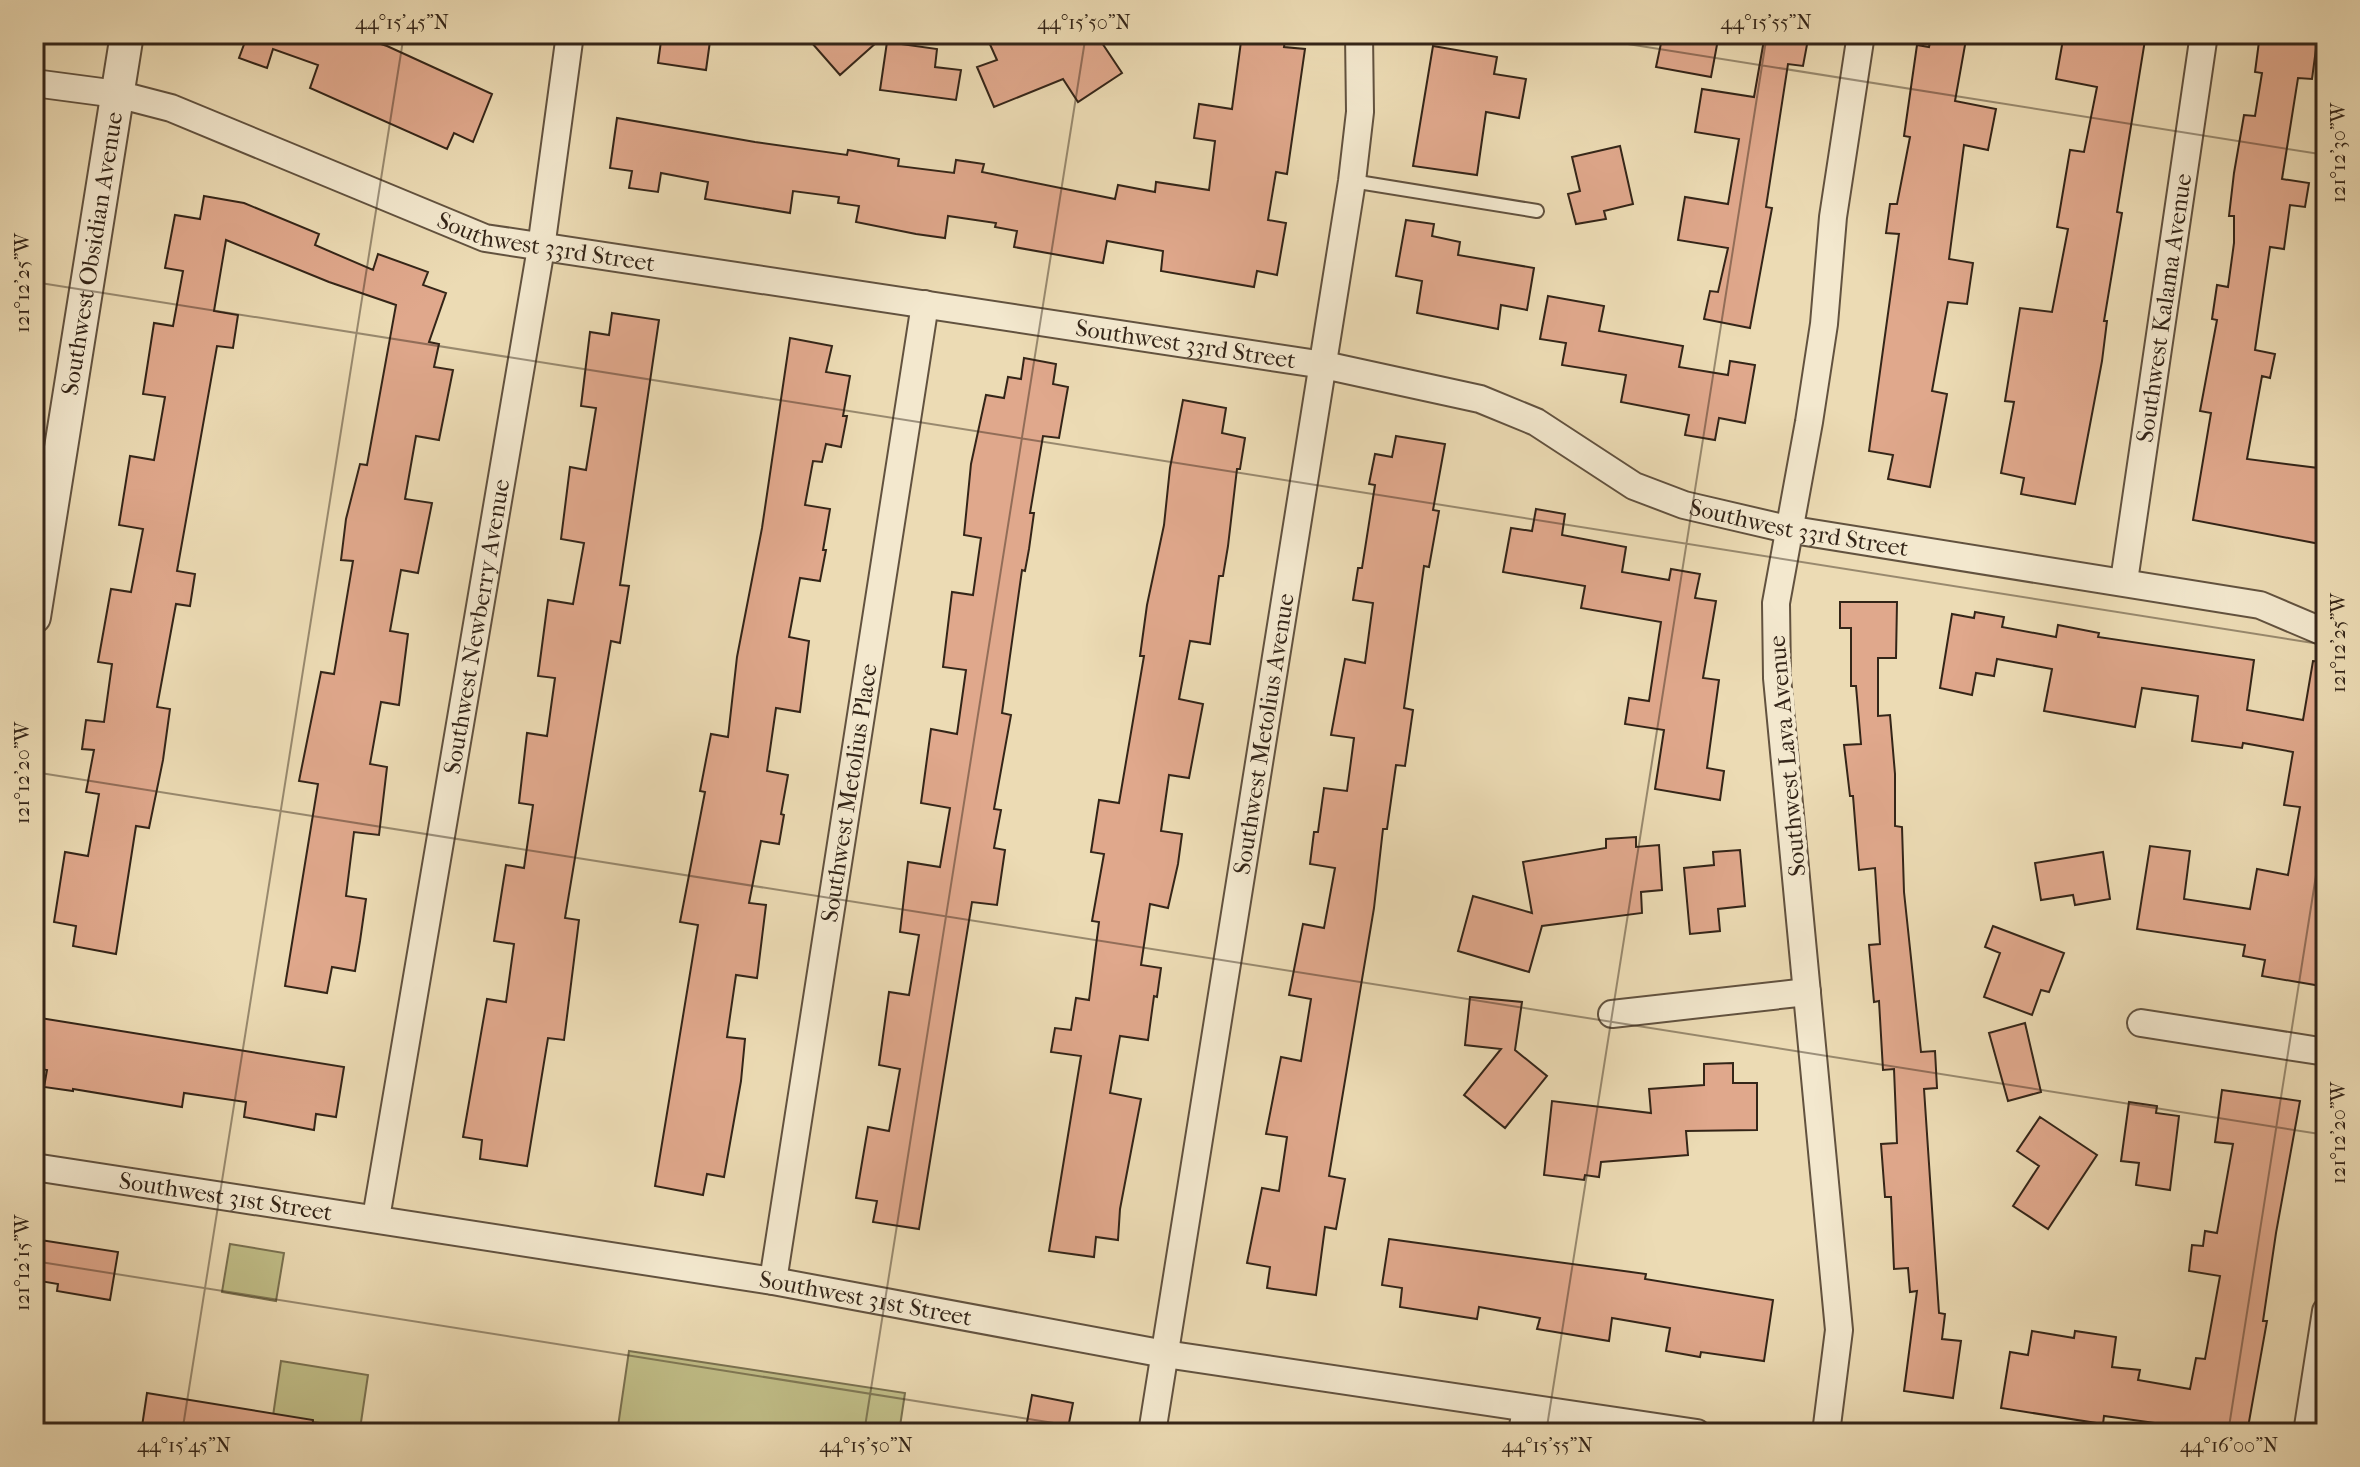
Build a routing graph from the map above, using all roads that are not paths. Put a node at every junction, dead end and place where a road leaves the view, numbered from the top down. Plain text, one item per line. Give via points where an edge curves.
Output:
1 (127, 34) edge
2 (570, 34) edge
3 (1359, 34) edge
4 (1861, 34) edge
5 (2204, 34) edge
6 (34, 83) edge
7 (117, 94) junction
8 (1352, 181) junction
9 (1537, 211) dead end
10 (541, 248) junction
11 (925, 304) junction
12 (1324, 365) junction
13 (1787, 529) junction
14 (2124, 581) junction
15 (34, 617) edge
16 (2326, 633) edge
17 (1807, 992) junction
18 (1612, 1014) dead end
19 (2141, 1023) dead end
20 (2326, 1052) edge
21 (34, 1167) edge
22 (376, 1218) junction
23 (773, 1281) junction
24 (2326, 1311) edge
25 (1165, 1354) junction
26 (1524, 1420) edge
27 (1152, 1433) edge
28 (1697, 1433) edge
29 (1826, 1433) edge
30 (2307, 1433) edge

1 - 7 street, Southwest Obsidian Avenue
2 - 10 street, Southwest Newberry Avenue
3 - 8 street, Southwest Metolius Avenue via 1360,112
4 - 13 street, Southwest Lava Avenue via 1835,202 1824,324
5 - 14 street, Southwest Kalama Avenue
6 - 7 street, Southwest 33rd Street
7 - 10 street, Southwest 33rd Street via 224,127 441,223
7 - 15 street, Southwest Obsidian Avenue
8 - 9 lane
8 - 12 street, Southwest Metolius Avenue
10 - 11 street, Southwest 33rd Street
10 - 22 street, Southwest Newberry Avenue
11 - 12 street, Southwest 33rd Street
11 - 23 street, Southwest Metolius Place
12 - 13 street, Southwest 33rd Street via 1480,399 1536,422 1634,486 1684,505
12 - 25 street, Southwest Metolius Avenue
13 - 14 street, Southwest 33rd Street
13 - 17 street, Southwest Lava Avenue via 1776,603 1777,678
14 - 16 street, Southwest 33rd Street via 2260,605
17 - 18 street
17 - 29 street, Southwest Lava Avenue via 1839,1330
19 - 20 street
21 - 22 street, Southwest 31st Street
22 - 23 street, Southwest 31st Street
23 - 25 street, Southwest 31st Street
24 - 30 street
25 - 26 street, Southwest 31st Street
25 - 27 street, Southwest Metolius Avenue
26 - 28 street, Southwest 31st Street

